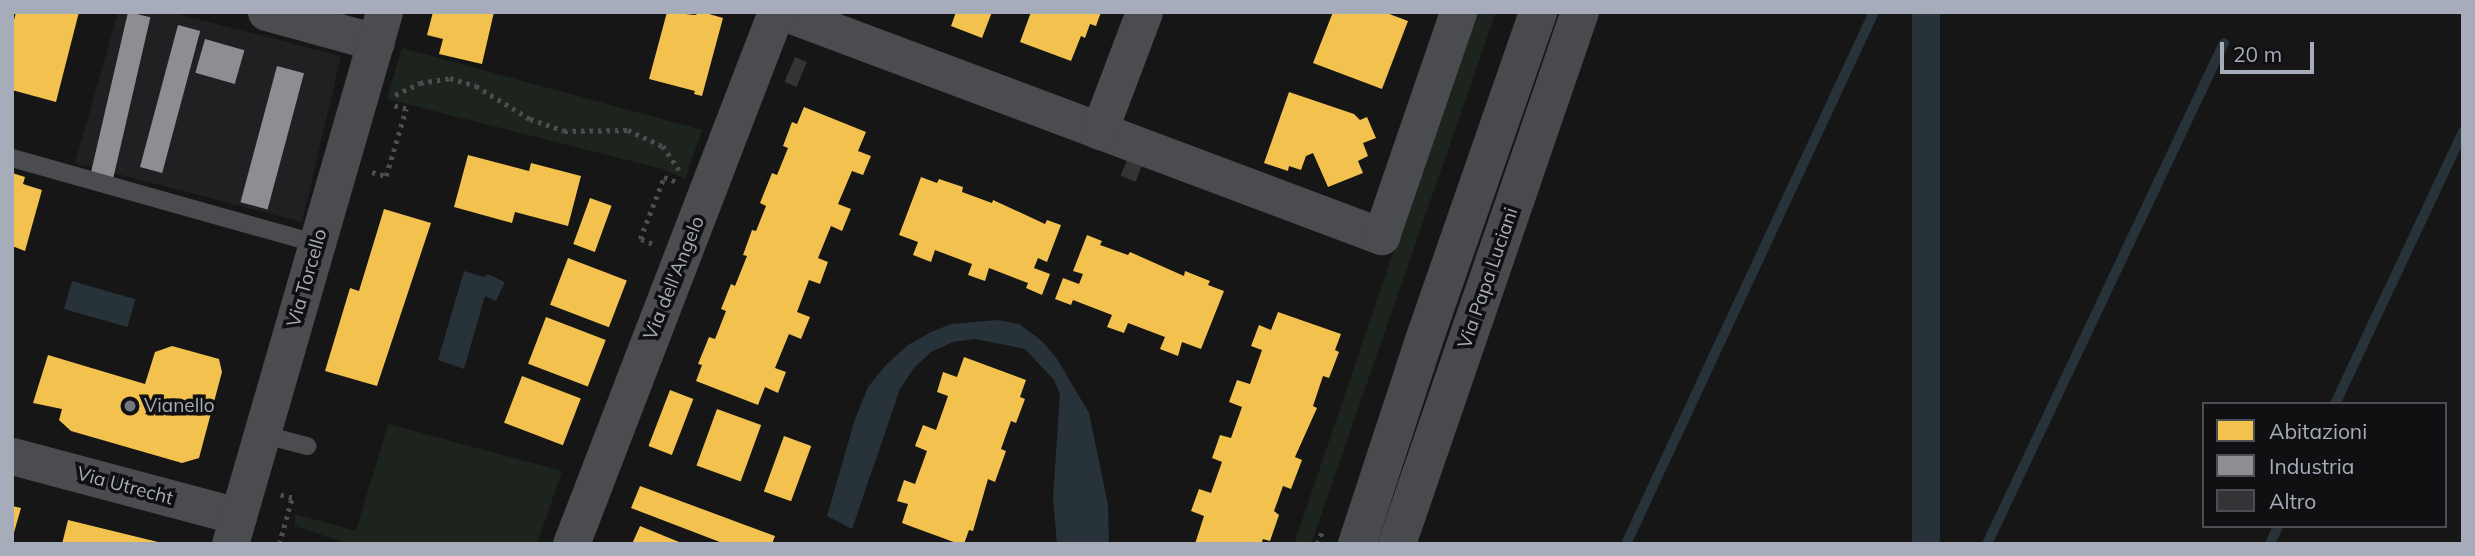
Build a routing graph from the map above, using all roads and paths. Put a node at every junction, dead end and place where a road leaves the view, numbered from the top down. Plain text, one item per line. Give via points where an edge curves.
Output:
1 (266, 12) edge
2 (776, 12) edge
3 (783, 12) edge
4 (1144, 12) edge
5 (1458, 12) edge
6 (1538, 12) edge
7 (1580, 12) edge
8 (380, 27) edge
9 (387, 99) dead end
10 (1099, 131) junction
11 (12, 158) edge
12 (685, 179) dead end
13 (317, 244) junction
14 (261, 434) junction
15 (307, 446) dead end
16 (12, 456) edge
17 (234, 530) edge
18 (570, 544) edge
19 (1357, 544) edge
20 (1397, 544) edge

1 - 8 street
2 - 18 street, Via dell'Angelo
3 - 10 street
4 - 10 street
5 - 10 street via 1381,236
6 - 19 main road, Via Papa Luciani
7 - 20 main road, Via Papa Luciani
8 - 13 street, Via Torcello
9 - 12 path via 420,83 450,78 476,86 530,119 564,131 628,130 663,146
11 - 13 lane
13 - 14 street, Via Torcello
14 - 15 lane
14 - 17 street, Via Torcello
16 - 17 street, Via Utrecht

